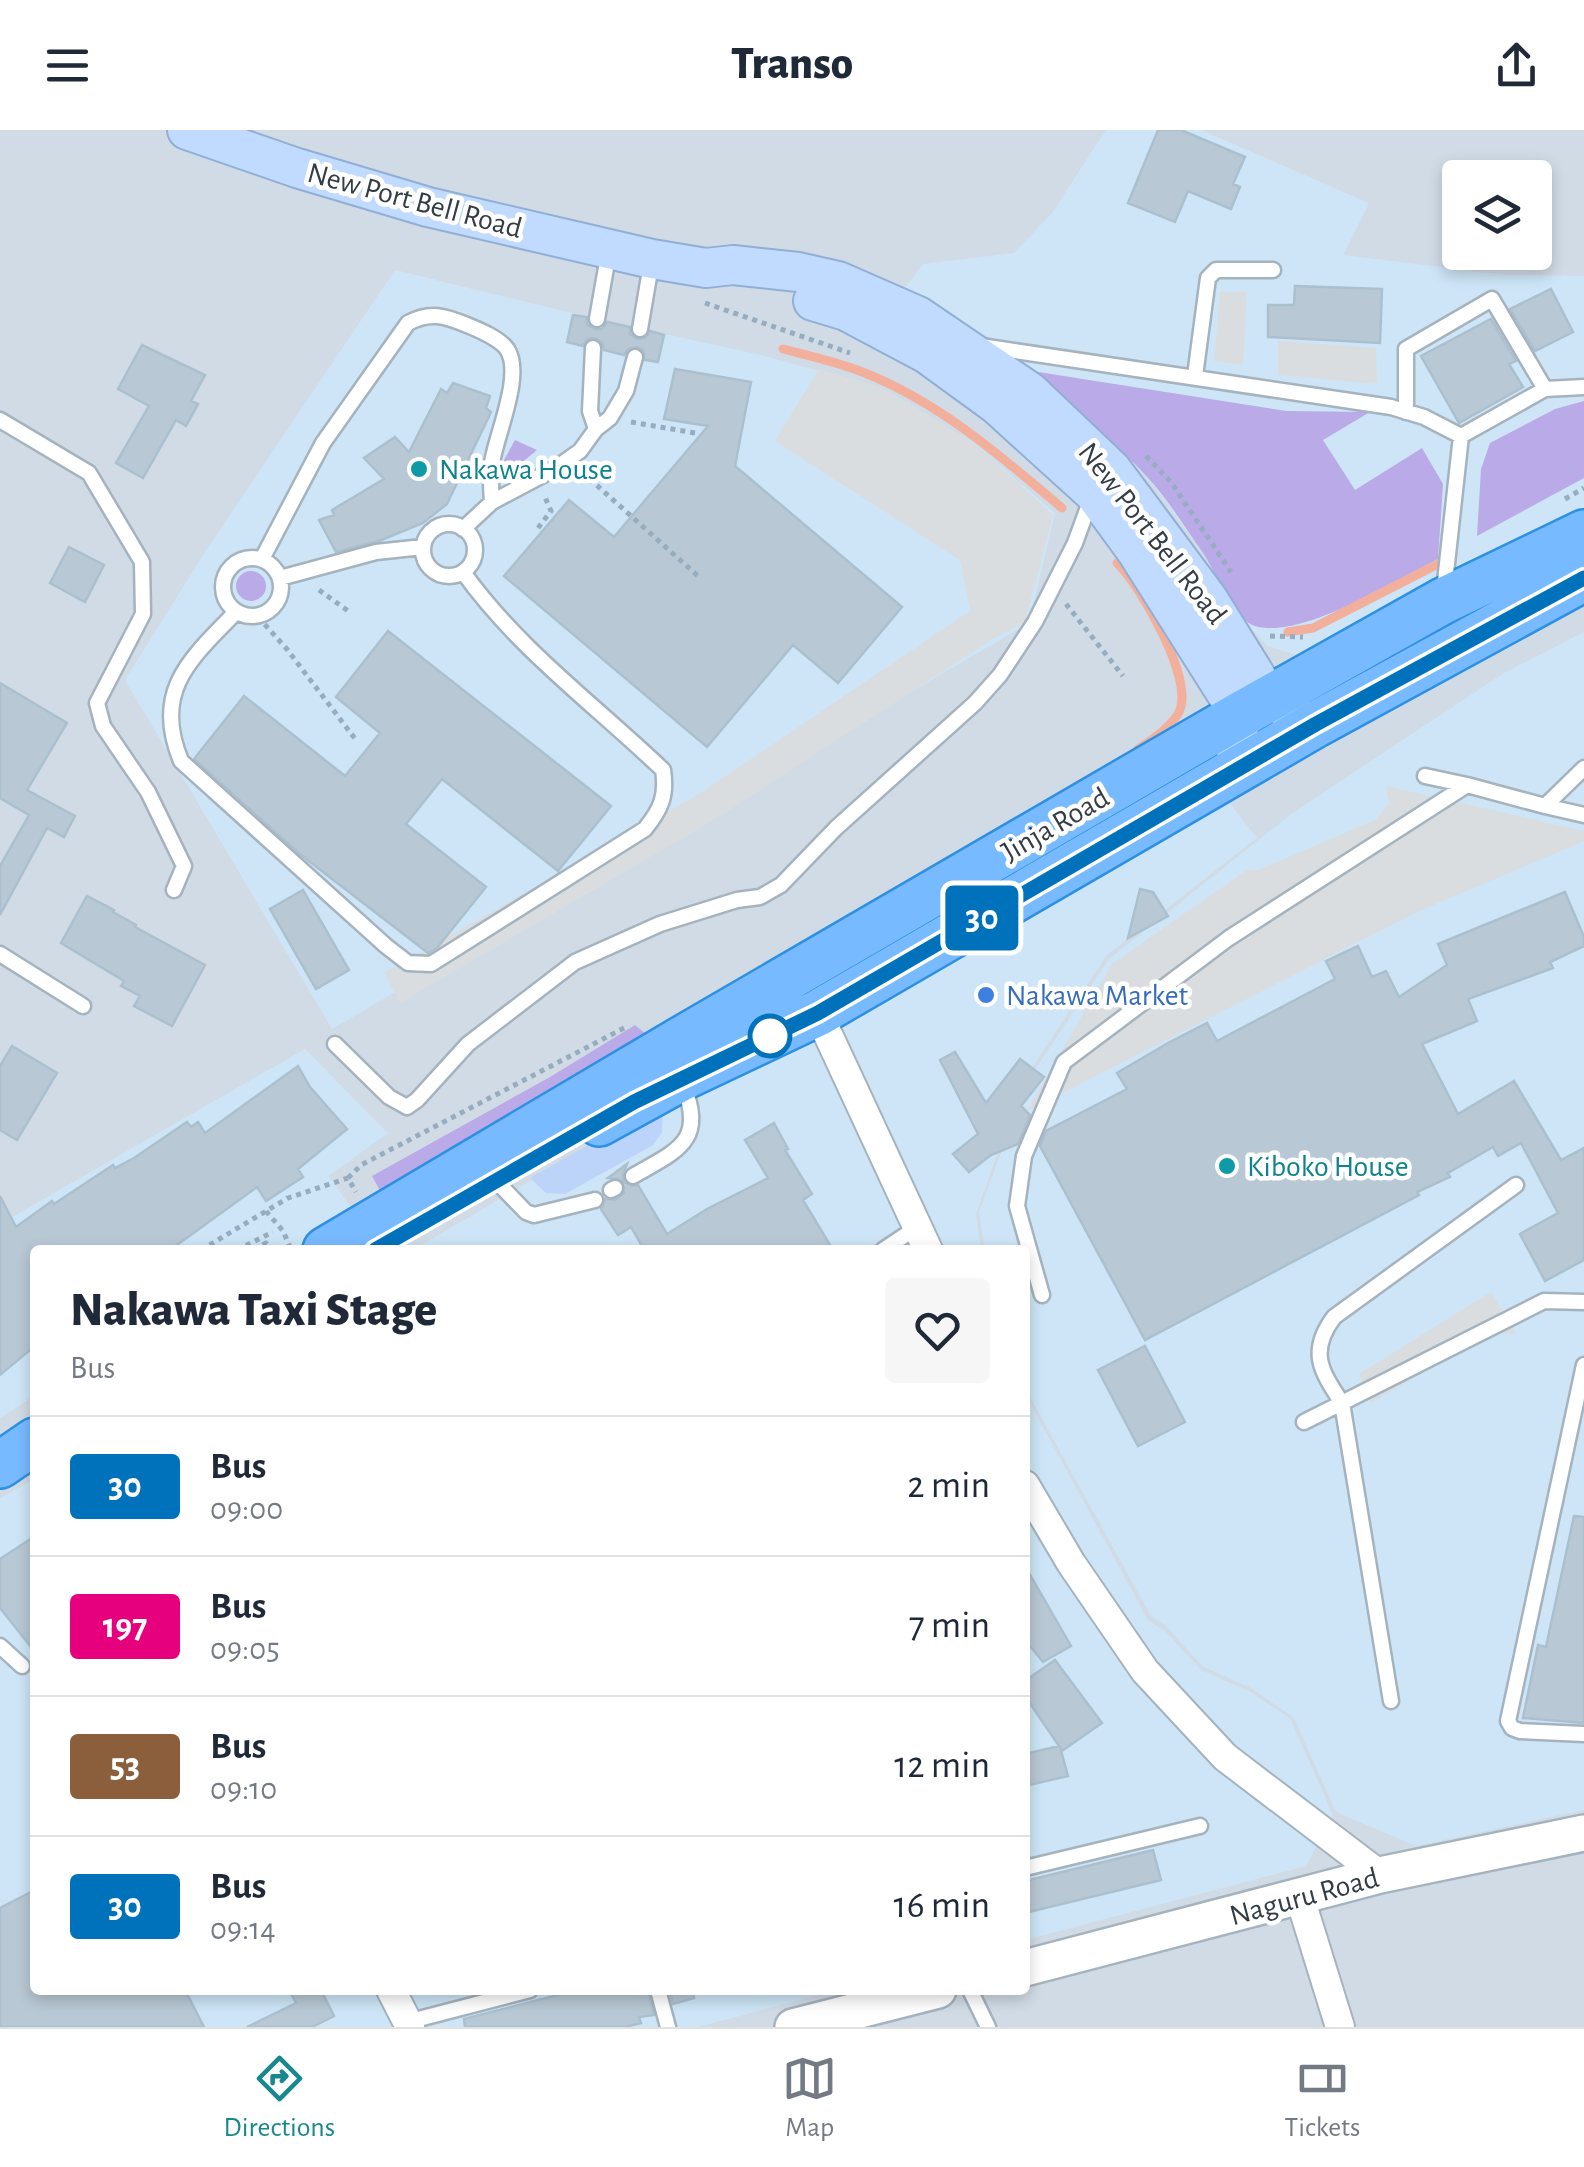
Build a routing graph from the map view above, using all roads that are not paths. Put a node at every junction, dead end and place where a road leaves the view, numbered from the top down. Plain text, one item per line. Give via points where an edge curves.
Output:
1 (186, 130) edge
2 (609, 249) junction
3 (652, 259) junction
4 (1273, 270) dead end
5 (699, 284) junction
6 (596, 320) dead end
7 (640, 329) dead end
8 (961, 343) junction
9 (593, 348) dead end
10 (635, 357) dead end
11 (1195, 376) junction
12 (1584, 387) edge
13 (1545, 389) junction
14 (1406, 412) junction
15 (0, 420) edge
16 (596, 428) junction
17 (1462, 436) junction
18 (1094, 493) junction
19 (492, 502) junction
20 (463, 529) junction
21 (1584, 533) edge
22 (423, 547) junction
23 (262, 560) junction
24 (463, 572) junction
25 (280, 578) junction
26 (1584, 578) edge
27 (1443, 601) junction
28 (236, 612) junction
29 (1250, 700) junction
30 (1316, 724) junction
31 (1584, 768) edge
32 (1235, 773) junction
33 (1425, 776) dead end
34 (1467, 785) junction
35 (1545, 806) junction
36 (1584, 815) edge
37 (174, 890) dead end
38 (0, 954) edge
39 (83, 1006) dead end
40 (818, 1013) junction
41 (335, 1044) dead end
42 (681, 1078) junction
43 (634, 1176) dead end
44 (496, 1182) junction
45 (1516, 1185) dead end
46 (595, 1200) dead end
47 (374, 1235) edge
48 (924, 1238) edge
49 (342, 1245) edge
50 (1028, 1245) edge
51 (1030, 1252) edge
52 (1042, 1295) dead end
53 (1584, 1302) edge
54 (1584, 1365) edge
55 (1342, 1403) junction
56 (1304, 1422) dead end
57 (30, 1444) edge
58 (0, 1465) edge
59 (1030, 1494) edge
60 (0, 1646) edge
61 (22, 1666) dead end
62 (1391, 1702) dead end
63 (1584, 1734) edge
64 (1200, 1826) dead end
65 (1584, 1832) edge
66 (1030, 1867) edge
67 (1380, 1876) junction
68 (1300, 1898) junction
69 (1030, 1967) edge
70 (394, 1995) edge
71 (513, 1995) edge
72 (659, 1995) edge
73 (918, 1995) edge
74 (972, 1995) edge
75 (409, 2025) edge
76 (668, 2027) edge
77 (793, 2027) edge
78 (988, 2027) edge
79 (1340, 2027) edge

1 - 2 main road, New Port Bell Road via 428,207
2 - 3 main road, New Port Bell Road
2 - 6 lane
3 - 5 main road, New Port Bell Road
3 - 7 lane
4 - 11 lane via 1216,270 1208,278
5 - 8 main road, New Port Bell Road via 732,265 838,281
5 - 18 main road, New Port Bell Road via 728,280 846,311 928,354 997,405
8 - 11 lane
8 - 29 main road, New Port Bell Road via 1030,392 1112,470 1240,647
9 - 16 lane via 590,411
10 - 16 lane via 626,390
11 - 14 lane
12 - 13 lane
13 - 14 lane via 1492,299 1406,349
13 - 17 lane
14 - 17 lane
15 - 37 lane via 89,473 142,562 143,614 96,703 184,866
16 - 19 lane via 580,452
17 - 27 lane
18 - 29 main road, New Port Bell Road
18 - 41 lane via 1035,622 1000,676 770,894 660,924 576,962 468,1044 406,1107
19 - 20 lane
19 - 23 lane via 491,466 512,363 506,348 480,331 421,316 408,322 323,443
20 - 22 lane via 433,529
20 - 24 lane via 474,546
21 - 27 highway, Jinja Road
22 - 24 lane via 435,572
22 - 25 lane via 376,552
23 - 25 lane
23 - 28 lane via 241,560 225,574 223,595
24 - 28 lane via 516,638 664,770 666,787 662,808 644,829 431,964 408,963 386,946 181,760 170,726 176,684 187,661
25 - 28 lane via 282,590 269,612
26 - 30 highway, Jinja Road
27 - 29 highway, Jinja Road
29 - 30 main road
29 - 32 main road
29 - 47 highway, Jinja Road
30 - 32 highway, Jinja Road
31 - 35 lane
32 - 40 highway, Jinja Road
33 - 34 lane
34 - 35 lane
34 - 50 lane via 1229,938 1064,1062 1024,1156 1017,1206
35 - 36 lane
38 - 39 lane
40 - 42 highway, Jinja Road
40 - 48 street
42 - 43 lane via 693,1109 689,1137
42 - 44 highway, Jinja Road
44 - 46 lane via 534,1215
44 - 47 highway, Jinja Road
45 - 55 lane via 1334,1317 1319,1350 1321,1370
47 - 49 highway, Jinja Road
51 - 52 lane
53 - 55 lane via 1544,1301
54 - 63 lane via 1508,1721 1520,1731
55 - 56 lane
55 - 62 lane
57 - 58 highway
59 - 67 street via 1145,1672 1225,1757
60 - 61 lane
64 - 66 lane
65 - 67 street, Naguru Road
67 - 68 street, Naguru Road
68 - 69 street, Naguru Road
68 - 79 street
70 - 75 street
71 - 75 lane
72 - 76 lane
73 - 77 street
74 - 78 lane

